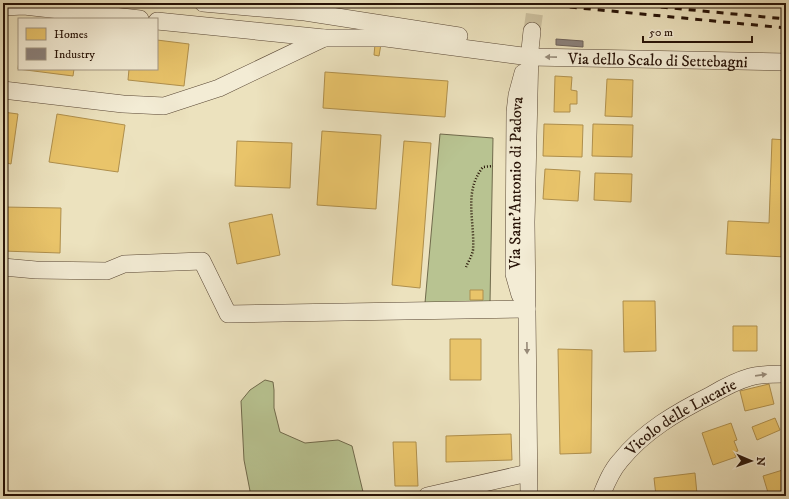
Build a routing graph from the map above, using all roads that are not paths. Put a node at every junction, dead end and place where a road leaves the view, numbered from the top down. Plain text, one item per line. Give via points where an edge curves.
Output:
1 (203, 3) edge
2 (3, 7) edge
3 (131, 18) edge
4 (158, 21) edge
5 (532, 30) tunnel mouth
6 (324, 38) junction
7 (530, 57) junction
8 (786, 62) edge
9 (3, 90) edge
10 (3, 267) edge
11 (527, 309) junction
12 (786, 374) edge
13 (528, 473) junction
14 (427, 496) edge
15 (529, 496) edge
16 (601, 496) edge

1 - 7 street via 305,12 514,45
2 - 3 street via 24,6
4 - 6 street, Via dello Scalo di Settebagni
5 - 7 street, Via Sant'Antonio di Padova
6 - 7 street, Via dello Scalo di Settebagni via 386,38
6 - 9 street via 219,88 164,106 123,104
8 -> 7 street, Via dello Scalo di Settebagni
7 - 11 street, Via Sant'Antonio di Padova via 526,210
10 - 11 street via 107,271 124,264 202,261 228,314
11 -> 13 street, Via Sant'Antonio di Padova
16 -> 12 street, Vicolo delle Lucarie via 612,472 624,456 642,438 675,414 746,378
13 - 14 street
13 - 15 street, Via Sant'Antonio di Padova

